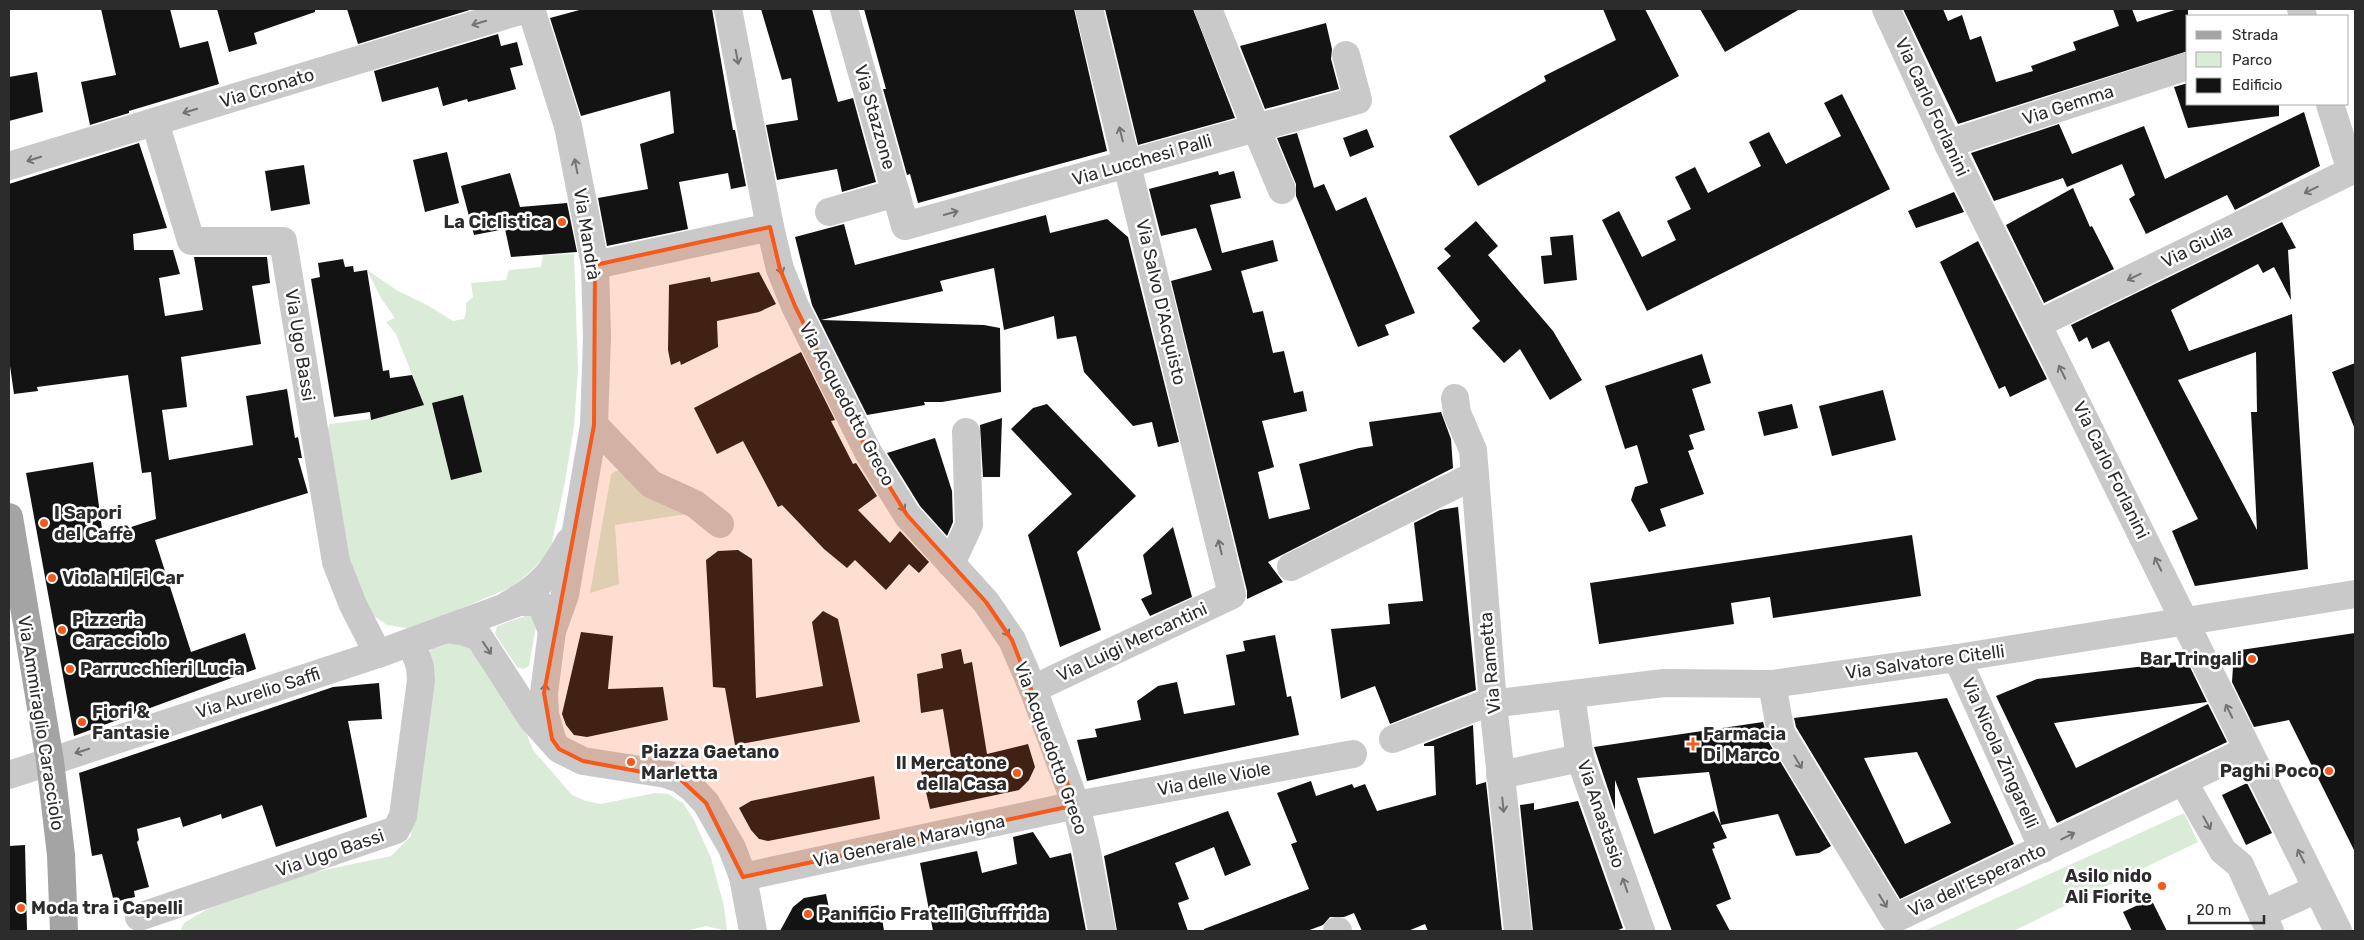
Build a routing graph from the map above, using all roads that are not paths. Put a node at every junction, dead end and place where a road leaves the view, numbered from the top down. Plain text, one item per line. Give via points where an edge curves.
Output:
1 (526, 9) edge
2 (530, 9) edge
3 (728, 9) edge
4 (844, 9) edge
5 (1089, 9) edge
6 (1208, 9) edge
7 (1886, 9) edge
8 (1346, 55) dead end
9 (2186, 67) edge
10 (2330, 105) edge
11 (155, 122) junction
12 (1256, 128) junction
13 (1948, 144) junction
14 (1128, 164) junction
15 (9, 166) edge
16 (2353, 170) edge
17 (1282, 190) dead end
18 (896, 193) junction
19 (829, 212) dead end
20 (904, 226) joint
21 (770, 227) junction
22 (595, 265) junction
23 (2038, 324) junction
24 (1455, 398) dead end
25 (594, 425) junction
26 (966, 432) dead end
27 (1475, 475) junction
28 (9, 517) edge
29 (720, 524) dead end
30 (578, 526) junction
31 (951, 564) junction
32 (1291, 567) dead end
33 (2355, 594) edge
34 (1232, 595) joint
35 (505, 607) junction
36 (2186, 621) junction
37 (446, 629) junction
38 (552, 631) junction
39 (412, 643) junction
40 (378, 654) junction
41 (1958, 658) junction
42 (1772, 684) junction
43 (1033, 689) junction
44 (1571, 695) junction
45 (1493, 704) junction
46 (552, 739) junction
47 (1392, 739) dead end
48 (2248, 750) junction
49 (1353, 754) dead end
50 (1580, 758) junction
51 (50, 761) junction
52 (9, 775) edge
53 (1500, 775) junction
54 (2183, 781) junction
55 (1076, 805) junction
56 (2043, 848) junction
57 (743, 877) junction
58 (2317, 889) junction
59 (139, 917) dead end
60 (2266, 923) edge
61 (64, 931) edge
62 (753, 931) edge
63 (1102, 931) edge
64 (1518, 931) edge
65 (1641, 931) edge
66 (2338, 931) edge

1 -> 11 street, Via Cronato
22 -> 2 street, Via Mandrà via 568,126
3 -> 21 street, Via Acquedotto Greco
4 - 18 street, Via Stazzone
14 -> 5 street, Via Salvo D'Acquisto
6 - 12 street
7 - 13 street, Via Carlo Forlanini
8 - 12 street, Via Lucchesi Palli via 1358,100
9 - 13 street, Via Gemma
10 - 16 street
11 -> 15 street, Via Cronato
11 - 40 street, Via Ugo Bassi via 191,241 283,241 336,562
12 - 14 street, Via Lucchesi Palli
12 - 17 street
13 - 23 street, Via Carlo Forlanini
20 -> 14 street, Via Lucchesi Palli
34 -> 14 street, Via Salvo D'Acquisto
16 -> 23 street, Via Giulia
18 - 19 street
18 - 20 street, Via Stazzone
21 - 22 street
21 -> 31 street, Via Acquedotto Greco via 780,269 795,306 868,452 907,515
22 - 25 street, Via Mandrà
36 -> 23 street, Via Carlo Forlanini
24 - 27 street, Via Rametta via 1457,413 1473,450
25 - 29 street via 651,484 695,504
25 - 30 street, Via Mandrà
26 - 31 street via 969,525
27 - 32 street
27 - 45 street, Via Rametta
28 - 51 main road, Via Ammiraglio Caracciolo
30 - 35 street via 535,590
30 - 38 street, Via Mandrà via 564,595
31 -> 43 street, Via Acquedotto Greco via 986,602 1012,640
33 - 36 street, Via Salvatore Citelli
34 - 43 street, Via Luigi Mercantini
35 - 37 street, Via Aurelio Saffi
35 - 38 street via 519,602 534,602 542,606
36 - 41 street, Via Salvatore Citelli
48 -> 36 street, Via Carlo Forlanini
37 - 39 street, Via Aurelio Saffi
37 -> 46 street via 480,637 532,719
46 -> 38 street via 545,714 544,693
39 - 40 street, Via Aurelio Saffi
39 - 59 street, Via Ugo Bassi via 421,680 403,816 396,830
40 -> 51 street, Via Aurelio Saffi
41 - 42 street, Via Salvatore Citelli
41 - 56 street, Via Nicola Zingarelli
42 - 44 street, Via Salvatore Citelli via 1664,683
42 -> 56 street, Via dell'Esperanto via 1781,733 1894,919
43 - 55 street, Via Acquedotto Greco
44 - 45 street, Via Salvatore Citelli
44 - 50 street, Via Anastasio
45 - 47 street via 1482,705
45 - 53 street, Via Rametta
46 - 57 street via 559,749 571,756 680,779 706,803 732,848
48 - 54 street, Via dell'Esperanto
58 -> 48 street, Via Carlo Forlanini
49 - 55 street, Via delle Viole
50 - 53 street
65 -> 50 street, Via Anastasio
51 - 52 street, Via Aurelio Saffi
51 - 61 main road, Via Ammiraglio Caracciolo
53 -> 64 street, Via Rametta
56 -> 54 street, Via dell'Esperanto
54 -> 60 street via 2223,851 2240,865
55 - 57 street, Via Generale Maravigna
55 - 63 street, Via Acquedotto Greco
57 - 62 street
58 - 60 street
58 - 66 street, Via Carlo Forlanini

